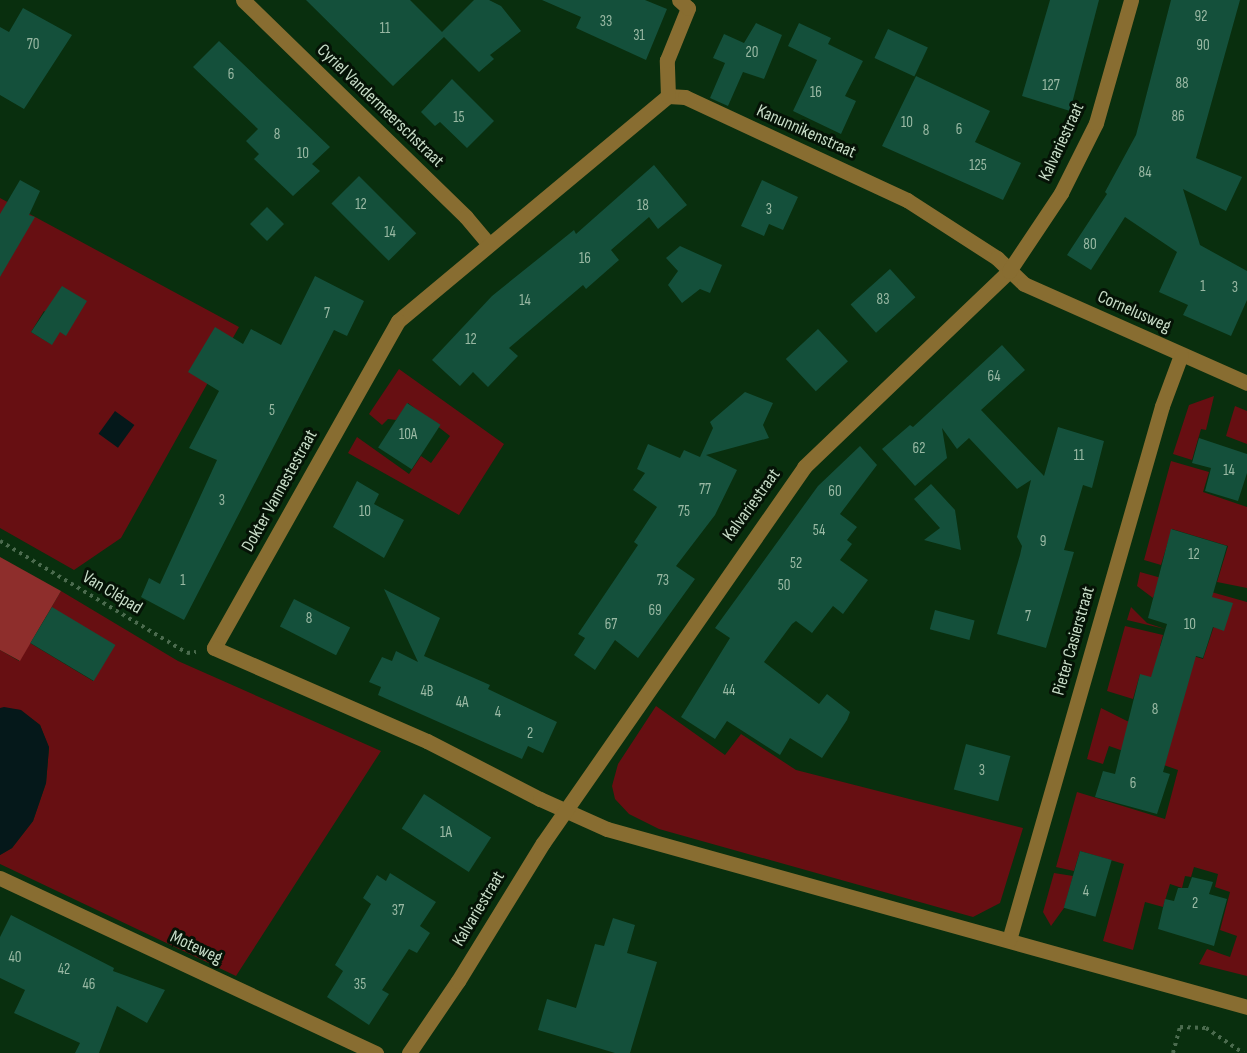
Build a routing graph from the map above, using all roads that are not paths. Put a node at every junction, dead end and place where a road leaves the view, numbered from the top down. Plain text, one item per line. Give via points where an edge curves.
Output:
1 (243, 0) edge
2 (679, 0) edge
3 (1131, 0) edge
4 (668, 96) junction
5 (488, 243) junction
6 (1009, 271) junction
7 (1181, 355) junction
8 (1247, 382) edge
9 (567, 811) junction
10 (0, 878) edge
11 (1009, 940) junction
12 (1247, 1007) edge
13 (376, 1053) edge
14 (409, 1053) edge

1 - 5 street, Cyriel Vandermeerschstraat
2 - 4 street via 688,8 667,60
3 - 6 street, Kalvariestraat via 1096,123 1061,193
4 - 5 street, Dokter Vannestestraat
4 - 6 street, Kanunnikenstraat via 685,98 908,200 997,258
5 - 9 street, Dokter Vannestestraat via 398,321 214,648 427,741
6 - 7 street, Cornelusweg via 1024,284
6 - 9 street, Kalvariestraat via 804,467 744,548
7 - 8 street, Cornelusweg
7 - 11 street, Pieter Casierstraat via 1162,406
9 - 11 street via 607,829
9 - 14 street, Kalvariestraat
10 - 13 street, Moteweg
11 - 12 street

